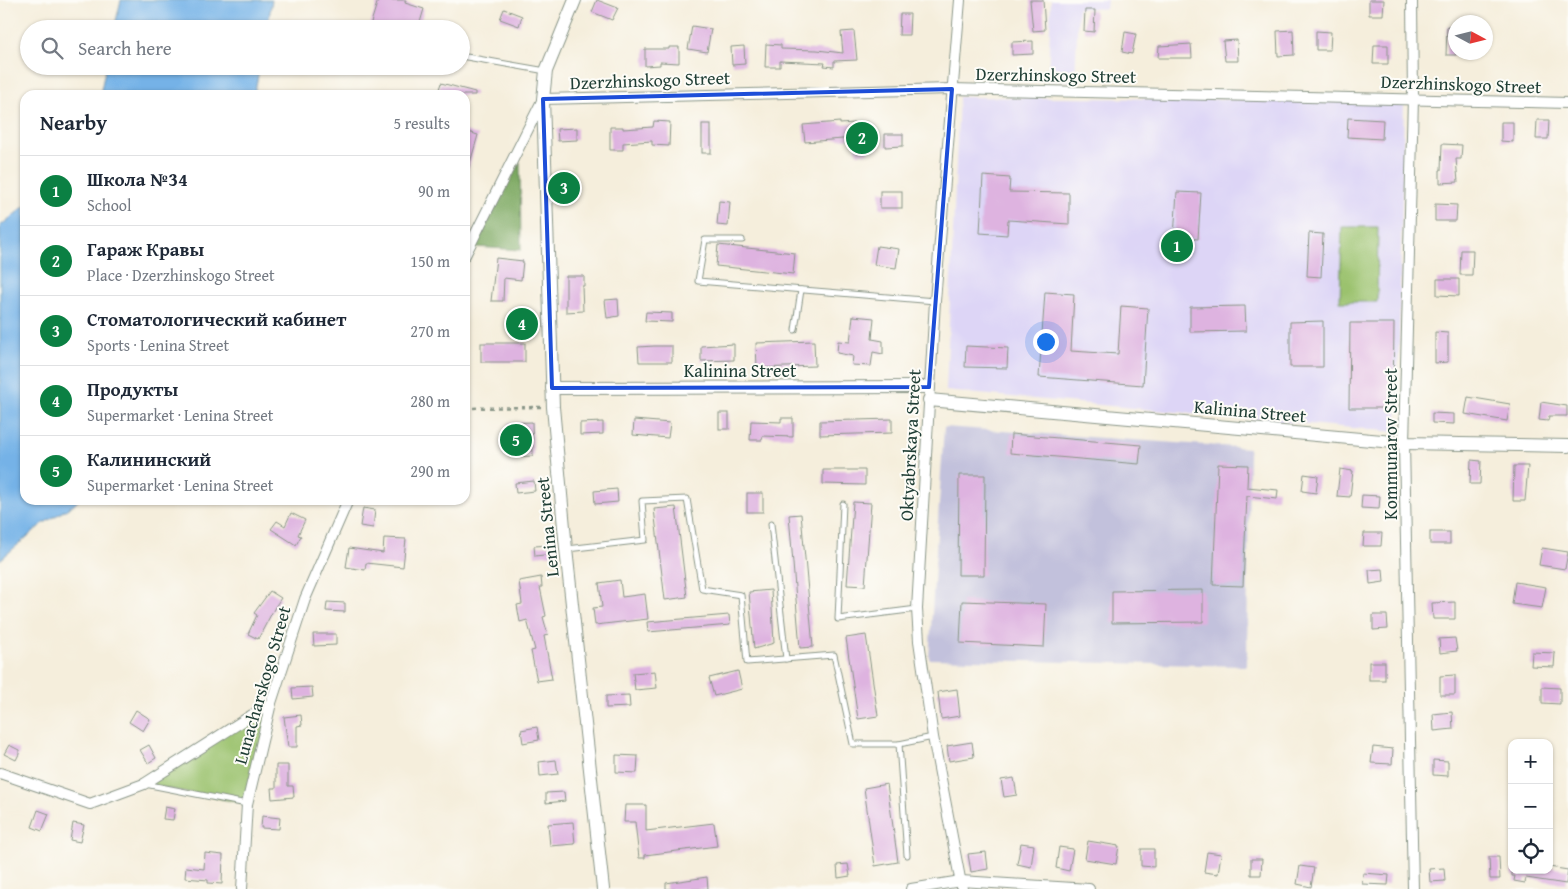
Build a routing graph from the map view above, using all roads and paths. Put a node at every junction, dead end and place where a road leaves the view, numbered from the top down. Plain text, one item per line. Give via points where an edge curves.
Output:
1 (575, 0) edge
2 (960, 0) edge
3 (1412, 0) edge
4 (470, 58) edge
5 (546, 72) junction
6 (952, 89) junction
7 (1413, 98) junction
8 (543, 100) junction
9 (1568, 103) edge
10 (742, 240) dead end
11 (470, 245) edge
12 (801, 290) junction
13 (935, 301) junction
14 (795, 330) dead end
15 (552, 388) junction
16 (929, 394) junction
17 (552, 407) junction
18 (470, 408) edge
19 (1404, 442) junction
20 (1568, 446) edge
21 (843, 504) dead end
22 (346, 505) edge
23 (771, 524) dead end
24 (566, 550) junction
25 (917, 609) junction
26 (786, 659) junction
27 (271, 703) junction
28 (933, 737) junction
29 (898, 744) junction
30 (0, 773) edge
31 (144, 784) junction
32 (247, 804) junction
33 (907, 854) dead end
34 (961, 885) edge
35 (242, 889) edge
36 (603, 889) edge
37 (911, 889) edge
38 (1089, 889) edge
39 (1413, 889) edge

1 - 5 street
2 - 6 street, Oktyabrskaya Street
3 - 7 street, Kommunarov Street
4 - 5 lane
5 - 8 street
6 - 7 street, Dzerzhinskogo Street
6 - 8 street, Dzerzhinskogo Street
6 - 13 street, Oktyabrskaya Street
7 - 9 street, Dzerzhinskogo Street
7 - 19 street, Kommunarov Street
8 - 11 street
8 - 15 street, Lenina Street
10 - 12 lane via 705,240 698,281
12 - 13 lane
12 - 14 lane
13 - 16 street, Oktyabrskaya Street
15 - 16 street, Kalinina Street
15 - 17 street, Lenina Street
16 - 19 street, Kalinina Street
16 - 25 street, Oktyabrskaya Street
17 - 18 path
17 - 24 street, Lenina Street
19 - 20 street, Kalinina Street
19 - 39 street, Kommunarov Street
21 - 25 lane via 838,619
22 - 27 street, Lunacharskogo Street via 305,599
23 - 26 lane
24 - 26 lane via 645,540 642,501 687,498 702,589 741,595 747,662
24 - 36 street, Lenina Street
25 - 28 street, Oktyabrskaya Street
26 - 29 lane via 834,655 853,744
27 - 31 street
27 - 32 street, Lunacharskogo Street
28 - 29 lane
28 - 34 street, Oktyabrskaya Street
29 - 33 lane
30 - 31 street via 90,804
31 - 32 lane
32 - 35 street, Lunacharskogo Street
34 - 37 street
34 - 38 street

